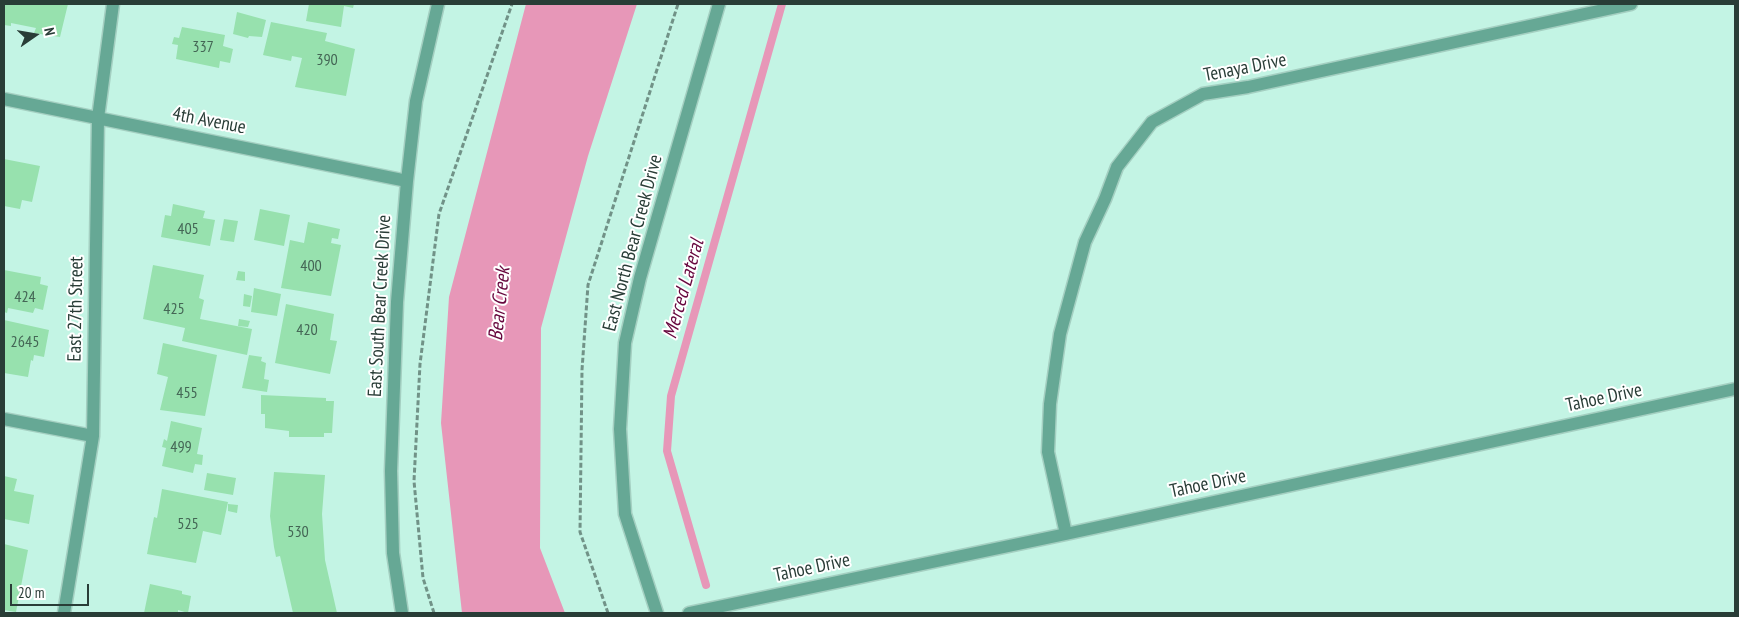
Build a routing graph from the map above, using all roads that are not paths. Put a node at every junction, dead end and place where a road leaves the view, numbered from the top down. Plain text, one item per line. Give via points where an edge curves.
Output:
1 (114, 4) edge
2 (438, 4) edge
3 (719, 4) edge
4 (1631, 4) edge
5 (4, 99) edge
6 (98, 118) junction
7 (406, 181) junction
8 (1735, 389) edge
9 (4, 419) edge
10 (93, 436) junction
11 (1066, 534) junction
12 (64, 613) edge
13 (402, 613) edge
14 (657, 613) edge
15 (689, 613) edge

1 - 6 street, East 27th Street
2 - 7 street, East South Bear Creek Drive via 416,100
3 - 14 street, East North Bear Creek Drive via 640,278 626,343 620,429 625,514
4 - 11 street, Tenaya Drive via 1258,85 1203,94 1152,122 1117,167 1085,242 1060,334 1050,404 1048,452
5 - 6 street, 4th Avenue
6 - 7 street, 4th Avenue
6 - 10 street, East 27th Street
7 - 13 street, East South Bear Creek Drive via 397,302 391,471 393,553
8 - 11 street, Tahoe Drive
9 - 10 street
10 - 12 street, East 27th Street
11 - 15 street, Tahoe Drive

